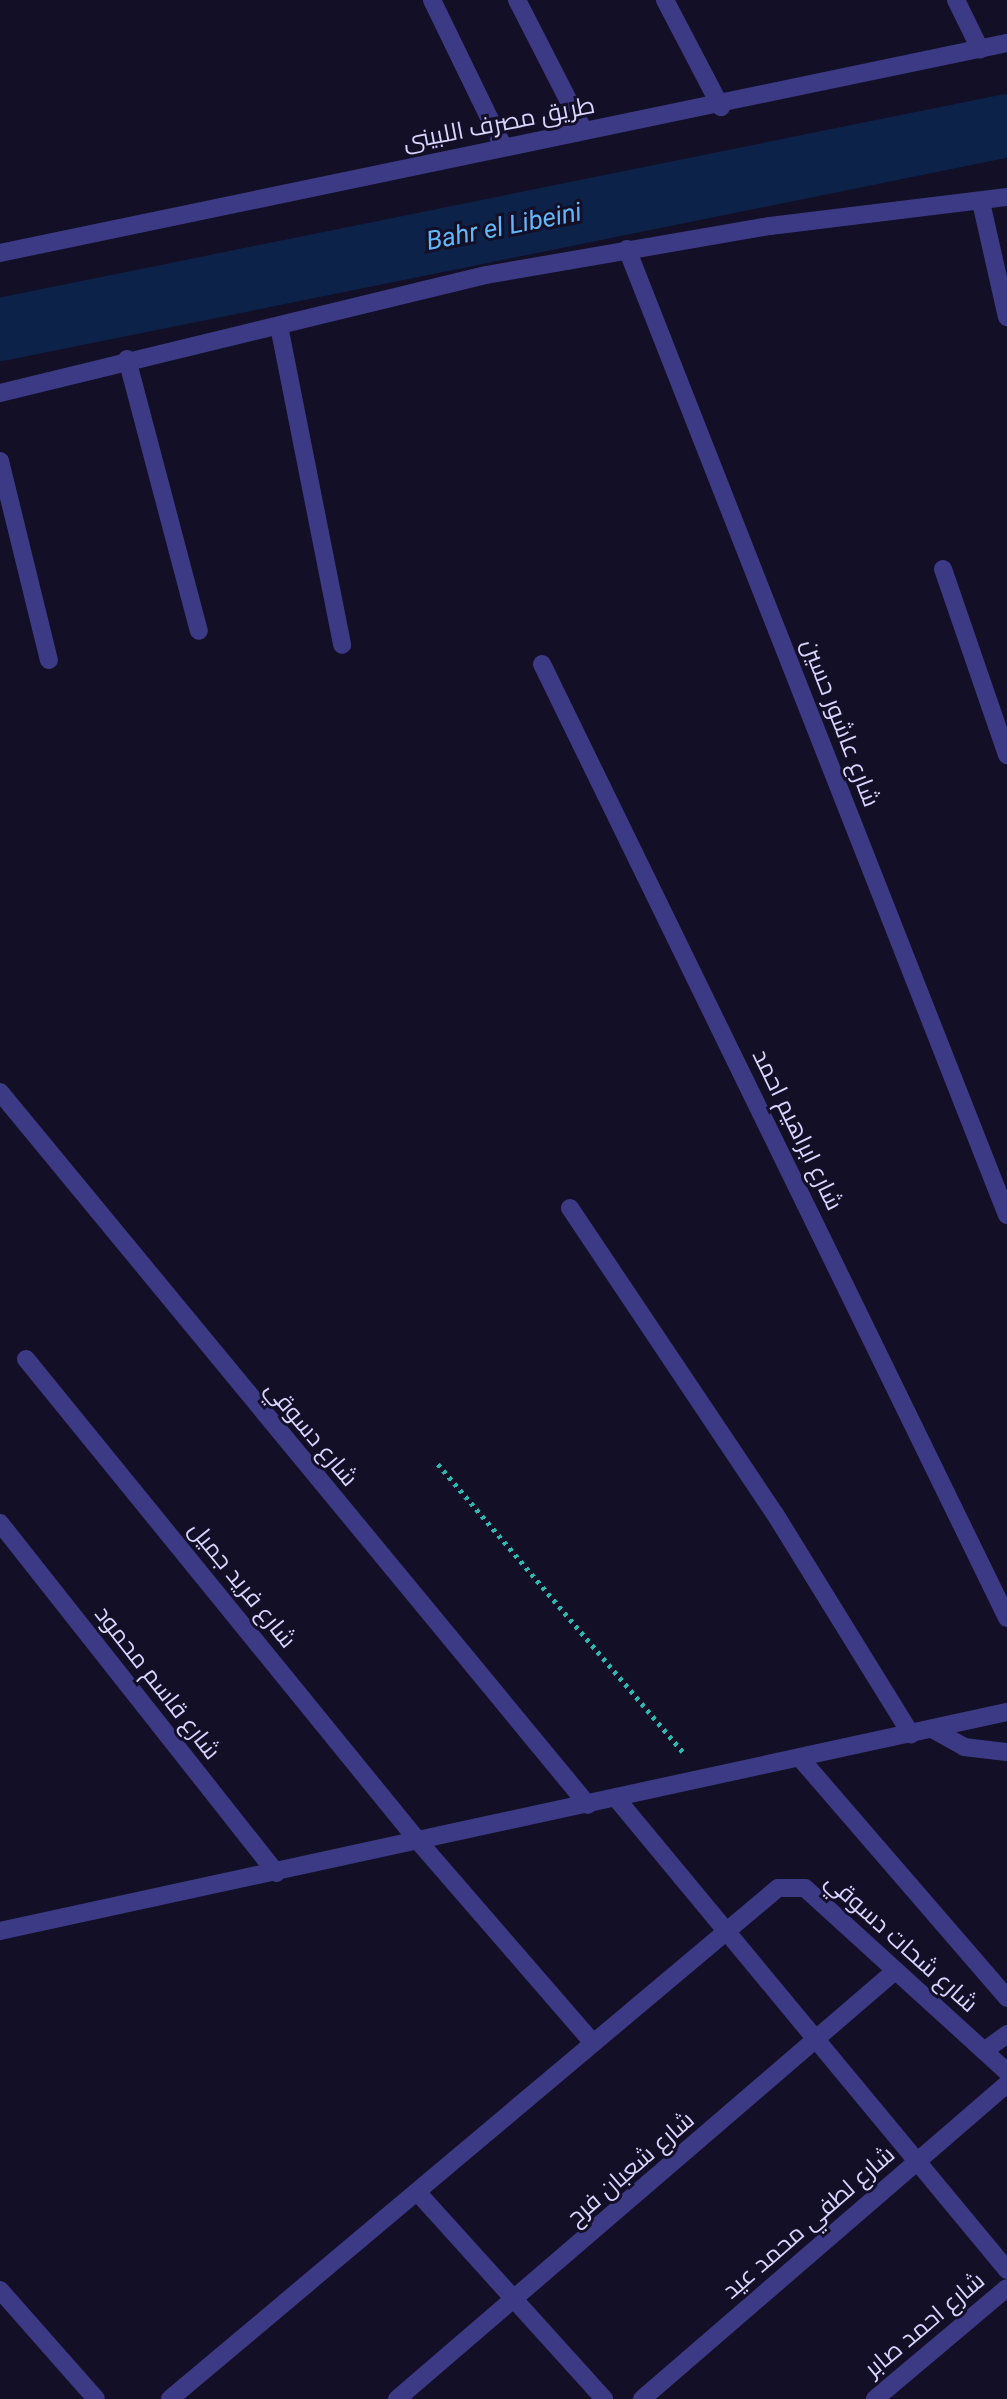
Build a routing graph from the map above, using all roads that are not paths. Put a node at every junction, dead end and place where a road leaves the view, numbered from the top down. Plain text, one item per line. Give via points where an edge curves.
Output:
1 (432, 0) edge
2 (517, 0) edge
3 (665, 0) edge
4 (956, 0) edge
5 (1007, 43) edge
6 (980, 49) junction
7 (721, 107) junction
8 (584, 131) junction
9 (503, 146) junction
10 (1007, 197) edge
11 (981, 202) junction
12 (627, 249) junction
13 (0, 253) edge
14 (1007, 317) edge
15 (279, 326) junction
16 (127, 359) junction
17 (0, 393) edge
18 (0, 461) edge
19 (943, 569) dead end
20 (198, 631) dead end
21 (342, 645) dead end
22 (49, 660) dead end
23 (542, 664) dead end
24 (1007, 755) edge
25 (0, 1092) edge
26 (570, 1209) dead end
27 (1007, 1215) edge
28 (26, 1359) dead end
29 (0, 1522) edge
30 (1007, 1618) edge
31 (1007, 1712) edge
32 (932, 1730) junction
33 (911, 1734) junction
34 (800, 1758) junction
35 (1005, 1758) edge
36 (616, 1798) junction
37 (588, 1805) junction
38 (419, 1842) junction
39 (276, 1873) junction
40 (0, 1931) edge
41 (724, 1935) junction
42 (895, 1971) junction
43 (1007, 1998) edge
44 (1007, 2035) edge
45 (814, 2042) junction
46 (593, 2043) junction
47 (984, 2051) junction
48 (1007, 2071) edge
49 (1007, 2084) edge
50 (915, 2163) junction
51 (419, 2194) junction
52 (1007, 2270) edge
53 (1007, 2288) edge
54 (0, 2290) edge
55 (516, 2302) junction
56 (79, 2392) edge
57 (96, 2399) edge
58 (170, 2399) edge
59 (397, 2399) edge
60 (604, 2399) edge
61 (642, 2399) edge
62 (875, 2399) edge

1 - 9 street
2 - 8 street
3 - 7 street
4 - 6 street
5 - 6 street, طريق مصرف اللبينى
6 - 7 street, طريق مصرف اللبينى
7 - 8 street, طريق مصرف اللبينى
8 - 9 street, طريق مصرف اللبينى
9 - 13 street, طريق مصرف اللبينى
10 - 11 street
11 - 12 street
11 - 14 street
12 - 15 street
12 - 27 street, شارع عاشور حسين
15 - 16 street
15 - 21 street
16 - 17 street
16 - 20 street
18 - 22 street
19 - 24 street
23 - 30 street, شارع ابراهيم احمد
25 - 37 street, شارع دسوقي
26 - 33 street via 775,1514
28 - 38 street, شارع فريد جميل
29 - 39 street, شارع قاسم محمود
31 - 32 street
32 - 33 street
32 - 35 street via 964,1747
33 - 34 street
34 - 36 street
34 - 43 street
36 - 37 street
36 - 41 street
37 - 38 street
38 - 39 street
38 - 46 street, شارع فريد جميل
39 - 40 street
41 - 42 street, شارع شحات دسوقي via 778,1888 792,1885 805,1888
41 - 45 street
41 - 46 street, شارع شحات دسوقي
42 - 45 street, شارع شعبان فرح
42 - 47 street, شارع شحات دسوقي
44 - 47 street
45 - 50 street
45 - 55 street, شارع شعبان فرح
46 - 51 street, شارع شحات دسوقي
47 - 48 street, شارع شحات دسوقي
49 - 50 street, شارع لطفي محمد عيد
50 - 52 street
50 - 61 street, شارع لطفي محمد عيد
51 - 55 street
51 - 58 street, شارع شحات دسوقي
53 - 62 street, شارع احمد صابر
54 - 56 street
55 - 59 street, شارع شعبان فرح
55 - 60 street
56 - 57 street

